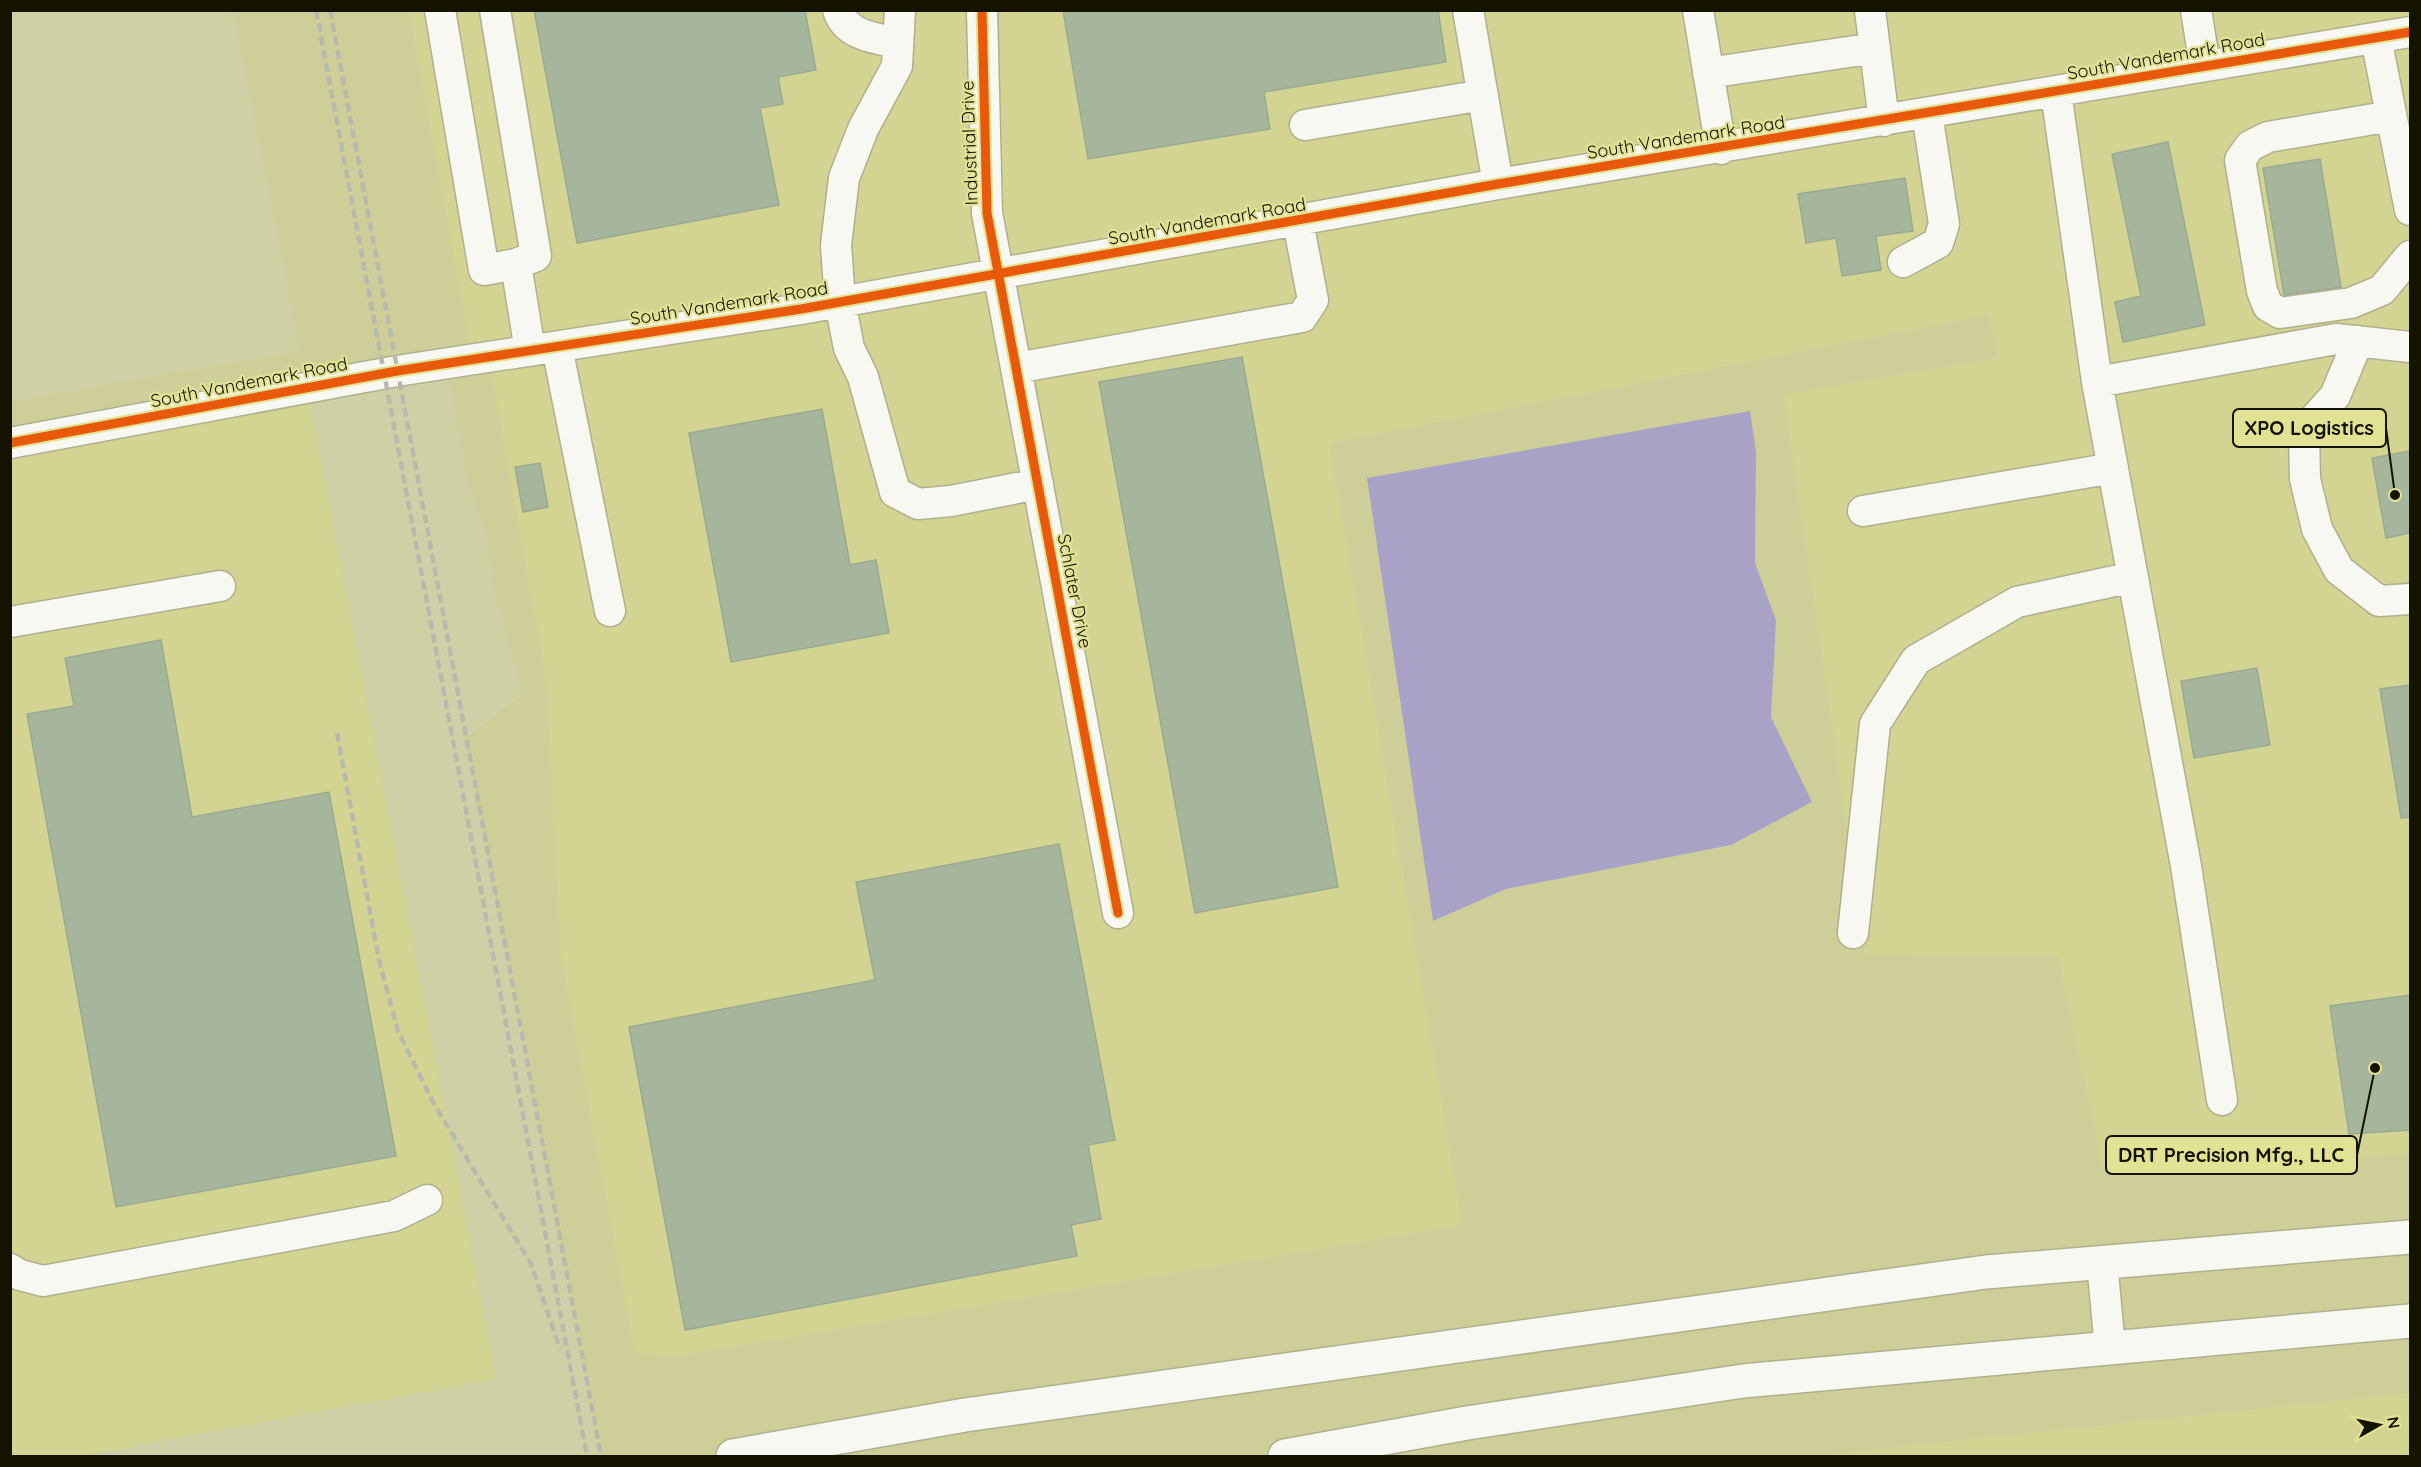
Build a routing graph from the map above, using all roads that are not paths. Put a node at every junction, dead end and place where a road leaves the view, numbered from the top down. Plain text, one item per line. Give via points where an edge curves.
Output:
1 (440, 10) edge
2 (495, 10) edge
3 (838, 10) edge
4 (900, 10) edge
5 (982, 10) edge
6 (1468, 10) edge
7 (1698, 10) edge
8 (1870, 10) edge
9 (2196, 10) edge
10 (2410, 32) edge
11 (2376, 38) junction
12 (898, 43) junction
13 (1875, 48) junction
14 (2205, 66) junction
15 (1708, 73) junction
16 (2056, 92) junction
17 (1483, 95) junction
18 (1927, 114) junction
19 (2391, 116) junction
20 (1884, 121) junction
21 (1305, 125) dead end
22 (1721, 149) junction
23 (1498, 184) junction
24 (2410, 210) edge
25 (1298, 222) junction
26 (2410, 256) edge
27 (1903, 262) dead end
28 (516, 264) junction
29 (998, 274) junction
30 (840, 302) junction
31 (2358, 341) junction
32 (2410, 347) edge
33 (543, 349) junction
34 (1016, 368) junction
35 (2097, 382) junction
36 (10, 443) edge
37 (2113, 468) junction
38 (1038, 484) junction
39 (1863, 511) dead end
40 (2133, 577) junction
41 (220, 586) dead end
42 (2410, 599) edge
43 (610, 611) dead end
44 (10, 622) edge
45 (1118, 913) dead end
46 (1852, 933) dead end
47 (2222, 1100) dead end
48 (427, 1200) dead end
49 (2410, 1237) edge
50 (2102, 1262) junction
51 (10, 1269) edge
52 (2410, 1321) edge
53 (2110, 1348) junction
54 (733, 1456) edge
55 (1285, 1456) edge

1 - 28 street via 484,270
2 - 28 street via 536,256
3 - 12 street via 842,21 864,36
4 - 12 street
5 - 29 street, Industrial Drive via 987,213
6 - 17 street
7 - 15 street
8 - 13 street
9 - 14 street
10 - 11 street, South Vandemark Road
11 - 14 street, South Vandemark Road
11 - 19 street
12 - 30 street via 897,66 862,129 844,178 836,245
13 - 15 street
13 - 20 street
14 - 16 street, South Vandemark Road
15 - 22 street
16 - 18 street, South Vandemark Road
16 - 35 street
17 - 21 street
17 - 23 street
18 - 20 street, South Vandemark Road
18 - 27 street via 1944,224 1938,243
19 - 24 street
19 - 26 street via 2268,137 2250,146 2240,160 2262,291 2268,306 2280,313 2351,303 2382,290
20 - 22 street, South Vandemark Road
22 - 23 street, South Vandemark Road
23 - 25 street, South Vandemark Road
25 - 29 street, South Vandemark Road
25 - 34 street via 1312,300 1302,317
28 - 33 street
29 - 30 street, South Vandemark Road
29 - 34 street, Schlater Drive
30 - 33 street, South Vandemark Road
30 - 38 street via 849,348 862,377 895,492 918,504
31 - 32 street
31 - 35 street via 2336,339
31 - 42 street via 2335,396 2304,430 2305,479 2317,529 2339,570 2379,601
33 - 36 street, South Vandemark Road via 397,371
33 - 43 street
34 - 38 street, Schlater Drive
35 - 37 street
37 - 39 street
37 - 40 street
38 - 45 street, Schlater Drive
40 - 46 street via 2017,602 1916,660 1875,724
40 - 47 street via 2186,866
41 - 44 street
48 - 51 street via 394,1216 43,1281
49 - 50 highway
50 - 53 street
50 - 54 highway via 1986,1272 965,1415
52 - 53 highway
53 - 55 highway via 1743,1381 1467,1423

